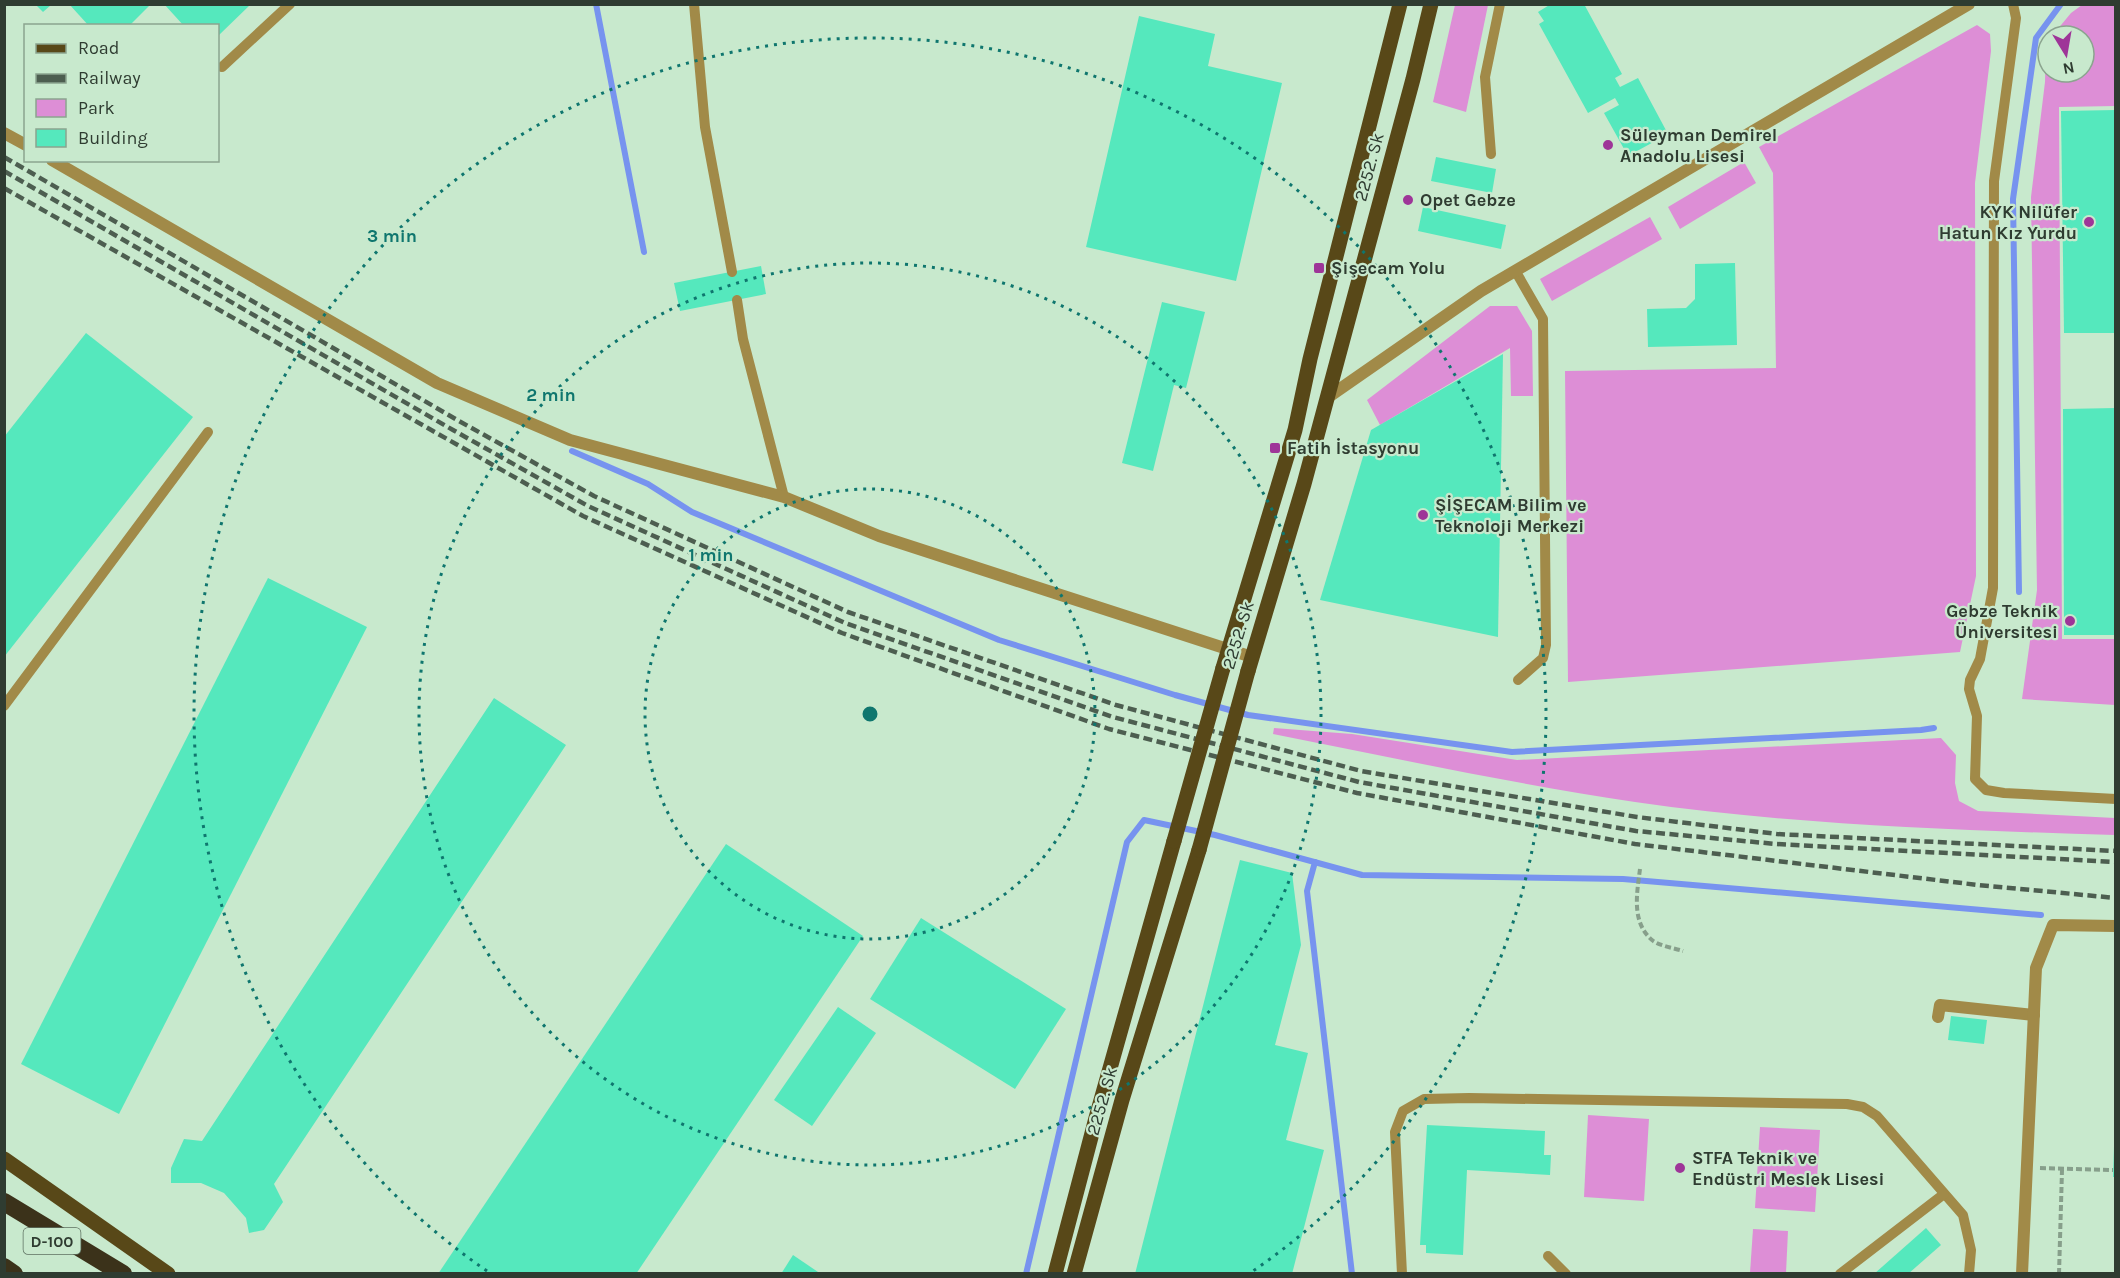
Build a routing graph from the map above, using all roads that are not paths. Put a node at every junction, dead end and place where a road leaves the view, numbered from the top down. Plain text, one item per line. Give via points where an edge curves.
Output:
1 (290, 4) edge
2 (694, 4) edge
3 (1400, 4) edge
4 (1431, 4) edge
5 (1500, 4) edge
6 (1969, 4) edge
7 (2013, 4) edge
8 (222, 67) dead end
9 (4, 133) edge
10 (24, 144) edge
11 (1491, 154) dead end
12 (55, 162) edge
13 (732, 272) dead end
14 (1516, 272) junction
15 (737, 300) dead end
16 (1327, 398) junction
17 (208, 432) dead end
18 (784, 497) junction
19 (1229, 648) junction
20 (1250, 664) junction
21 (1518, 680) dead end
22 (4, 706) edge
23 (2115, 799) edge
24 (2115, 926) edge
25 (2034, 1015) junction
26 (1938, 1017) dead end
27 (4, 1159) edge
28 (1944, 1194) junction
29 (4, 1202) edge
30 (4, 1208) edge
31 (1548, 1256) dead end
32 (4, 1267) edge
33 (14, 1274) edge
34 (99, 1274) edge
35 (123, 1274) edge
36 (168, 1274) edge
37 (1055, 1274) edge
38 (1074, 1274) edge
39 (1402, 1274) edge
40 (1566, 1274) edge
41 (1840, 1274) edge
42 (1969, 1274) edge
43 (2022, 1274) edge

1 - 8 lane
2 - 13 lane via 705,127
3 - 19 main road, 2252. Sk via 1295,430
4 - 16 main road, 2252. Sk
5 - 11 lane via 1485,77
6 - 14 street
7 - 23 lane via 2016,18 1994,181 1993,588 1980,659 1969,689 1977,716 1975,779 1986,790 2004,793
9 - 10 street
12 - 18 street via 437,383 570,440
14 - 16 street via 1481,291
14 - 21 lane via 1543,319 1546,645 1543,658
15 - 18 lane via 743,339
16 - 20 main road, 2252. Sk
17 - 22 lane
18 - 19 street via 879,536
19 - 20 street
19 - 37 main road, 2252. Sk, bridge
20 - 38 main road, 2252. Sk, bridge
24 - 25 street via 2053,925 2036,968
25 - 26 street via 1940,1005
25 - 43 street
27 - 36 main road
28 - 39 lane via 1877,1116 1848,1104 1424,1099 1403,1111 1395,1132
28 - 41 lane
28 - 42 lane via 1963,1215 1971,1250
29 - 35 highway
30 - 34 highway, D-100 / D-100
31 - 40 lane
32 - 33 highway

